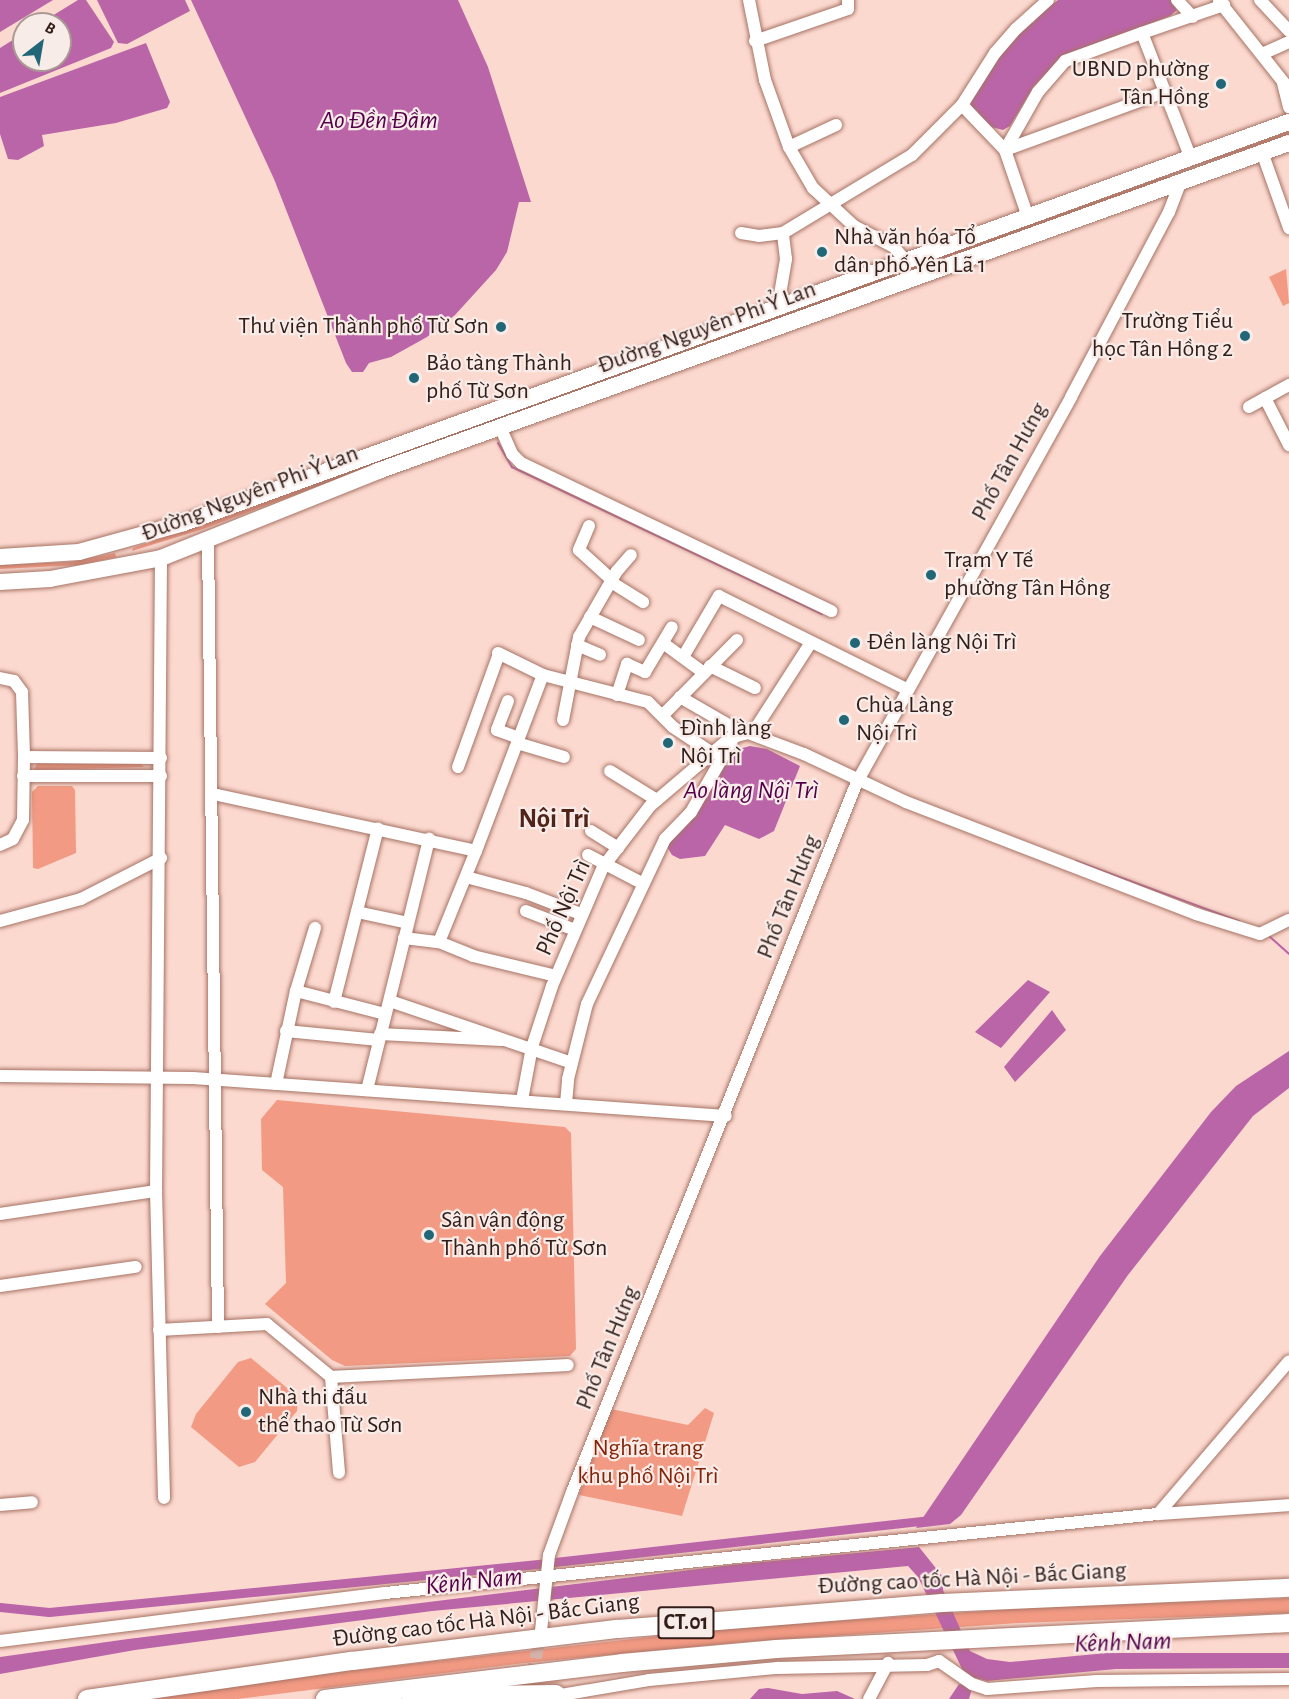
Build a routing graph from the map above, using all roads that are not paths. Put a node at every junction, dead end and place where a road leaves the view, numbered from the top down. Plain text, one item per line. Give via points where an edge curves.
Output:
1 (749, 0) edge
2 (848, 0) edge
3 (1048, 0) edge
4 (1177, 0) edge
5 (1260, 0) edge
6 (1221, 3) edge
7 (1193, 17) junction
8 (1289, 31) edge
9 (1142, 33) junction
10 (755, 41) junction
11 (1289, 42) edge
12 (1262, 54) junction
13 (1286, 85) edge
14 (1164, 92) junction
15 (962, 105) junction
16 (1289, 107) edge
17 (1289, 122) edge
18 (836, 125) dead end
19 (1289, 143) edge
20 (789, 147) junction
21 (1005, 150) junction
22 (1262, 152) junction
23 (1190, 156) junction
24 (1180, 183) junction
25 (830, 206) junction
26 (1028, 217) junction
27 (1289, 228) edge
28 (741, 233) dead end
29 (783, 233) junction
30 (904, 259) junction
31 (778, 306) junction
32 (1289, 385) edge
33 (543, 390) junction
34 (1265, 398) junction
35 (1249, 407) dead end
36 (550, 410) junction
37 (501, 429) junction
38 (1289, 445) edge
39 (590, 526) dead end
40 (208, 540) junction
41 (631, 555) dead end
42 (0, 557) edge
43 (161, 558) junction
44 (611, 581) junction
45 (0, 582) edge
46 (643, 602) dead end
47 (831, 611) dead end
48 (590, 617) junction
49 (672, 627) dead end
50 (639, 640) dead end
51 (737, 640) dead end
52 (663, 643) junction
53 (810, 644) junction
54 (577, 645) junction
55 (600, 655) dead end
56 (683, 657) junction
57 (707, 670) junction
58 (543, 675) junction
59 (0, 678) edge
60 (572, 684) junction
61 (755, 688) dead end
62 (906, 689) junction
63 (617, 695) junction
64 (680, 697) junction
65 (508, 701) dead end
66 (664, 714) junction
67 (563, 720) dead end
68 (743, 735) junction
69 (518, 741) junction
70 (712, 753) junction
71 (24, 757) junction
72 (564, 757) dead end
73 (161, 758) junction
74 (458, 767) dead end
75 (610, 771) dead end
76 (23, 776) junction
77 (161, 776) junction
78 (857, 782) junction
79 (213, 794) junction
80 (657, 800) junction
81 (378, 828) junction
82 (591, 831) dead end
83 (429, 839) junction
84 (0, 845) edge
85 (618, 848) junction
86 (476, 851) junction
87 (588, 855) dead end
88 (161, 858) junction
89 (605, 864) junction
90 (466, 878) junction
91 (638, 881) dead end
92 (526, 893) junction
93 (357, 912) junction
94 (581, 914) junction
95 (1289, 920) edge
96 (0, 921) edge
97 (408, 923) junction
98 (315, 928) dead end
99 (575, 930) junction
100 (404, 938) junction
101 (439, 942) junction
102 (556, 976) junction
103 (296, 992) junction
104 (390, 1001) junction
105 (334, 1002) junction
106 (386, 1014) junction
107 (286, 1031) junction
108 (380, 1037) junction
109 (502, 1040) junction
110 (532, 1047) junction
111 (572, 1063) junction
112 (0, 1076) edge
113 (156, 1078) junction
114 (215, 1079) junction
115 (276, 1084) junction
116 (367, 1090) junction
117 (522, 1100) junction
118 (566, 1104) junction
119 (726, 1116) junction
120 (156, 1191) junction
121 (0, 1214) edge
122 (136, 1267) dead end
123 (0, 1286) edge
124 (218, 1327) junction
125 (159, 1330) junction
126 (1289, 1361) edge
127 (568, 1365) dead end
128 (331, 1377) junction
129 (339, 1473) dead end
130 (164, 1498) dead end
131 (32, 1502) dead end
132 (0, 1505) edge
133 (1289, 1505) edge
134 (1158, 1514) junction
135 (546, 1577) junction
136 (1289, 1588) edge
137 (1289, 1623) edge
138 (541, 1631) tunnel mouth
139 (0, 1641) edge
140 (888, 1663) junction
141 (532, 1676) tunnel mouth
142 (1289, 1678) edge
143 (538, 1697) edge
144 (87, 1699) edge
145 (325, 1699) edge
146 (373, 1699) edge
147 (868, 1699) edge

1 - 10 street
2 - 10 street via 848,9
3 - 15 street via 995,53
4 - 7 street
5 - 8 street
6 - 7 street
6 - 12 street
7 - 9 street
9 - 14 street
9 - 21 street via 1065,62 1038,92
10 - 20 street
11 - 12 street
12 - 13 street
13 - 16 street
14 - 21 street
14 - 23 street
15 - 21 street
15 - 25 street via 912,155
17 - 23 main road, Đường Nguyên Phi Ỷ Lan
18 - 20 street
19 - 22 main road, Đường Nguyên Phi Ỷ Lan
20 - 25 street via 813,188
21 - 26 street
22 - 24 main road, Đường Nguyên Phi Ỷ Lan
22 - 27 street
23 - 24 main road
23 - 26 main road, Đường Nguyên Phi Ỷ Lan
24 - 36 main road, Đường Nguyên Phi Ỷ Lan
24 - 62 street, Phố Tân Hưng via 1169,212 1071,397
25 - 29 street
25 - 30 street
26 - 30 main road, Đường Nguyên Phi Ỷ Lan
28 - 29 street
29 - 31 street via 786,259
30 - 31 main road, Đường Nguyên Phi Ỷ Lan
31 - 33 main road, Đường Nguyên Phi Ỷ Lan
32 - 34 street
33 - 36 main road
33 - 42 main road, Đường Nguyên Phi Ỷ Lan via 141,537 63,555
34 - 35 street
34 - 38 street
36 - 37 main road, Đường Nguyên Phi Ỷ Lan
37 - 40 main road, Đường Nguyên Phi Ỷ Lan via 378,471
37 - 47 street via 512,454 521,463
39 - 44 street via 579,550
40 - 43 main road, Đường Nguyên Phi Ỷ Lan
40 - 79 street
41 - 44 street
43 - 45 main road, Đường Nguyên Phi Ỷ Lan via 50,579
43 - 73 street
44 - 46 street
44 - 48 street
48 - 50 street
48 - 54 street
49 - 52 street
51 - 57 street
52 - 56 street
52 - 63 street via 645,672 627,664
53 - 56 street via 719,596
53 - 62 street
53 - 68 street
54 - 55 street
54 - 60 street
56 - 57 street
57 - 61 street
57 - 64 street
58 - 60 street
58 - 69 street
58 - 74 street via 499,653
59 - 71 street via 14,681 22,692
60 - 63 street
60 - 67 street
62 - 78 street, Phố Tân Hưng
63 - 66 street via 648,702
64 - 66 street
64 - 68 street
65 - 69 street via 497,730
66 - 70 street via 672,727
68 - 70 street, Phố Nội Trì
68 - 78 street via 804,754
68 - 111 street via 691,812 665,839 587,1004
69 - 72 street
69 - 86 street
70 - 80 street, Phố Nội Trì
71 - 73 street
71 - 76 street
73 - 77 street
75 - 80 street
76 - 77 street
76 - 84 street via 23,820 12,839
77 - 88 street
78 - 95 street via 1186,910 1265,932
78 - 119 street, Phố Tân Hưng
79 - 81 street
79 - 114 street
80 - 85 street, Phố Nội Trì
81 - 83 street
81 - 93 street
82 - 85 street
83 - 86 street
83 - 97 street
85 - 89 street, Phố Nội Trì
86 - 90 street
87 - 89 street
88 - 96 street via 81,899
88 - 113 street
89 - 91 street
89 - 94 street, Phố Nội Trì
90 - 92 street
90 - 101 street
92 - 94 street
92 - 99 street via 523,913
93 - 97 street
93 - 105 street
94 - 99 street, Phố Nội Trì
97 - 100 street
98 - 103 street
99 - 102 street, Phố Nội Trì
100 - 101 street
100 - 104 street
101 - 102 street via 473,956
102 - 110 street, Phố Nội Trì
103 - 105 street
103 - 107 street
104 - 106 street
104 - 109 street
105 - 106 street
106 - 108 street
107 - 108 street
107 - 115 street
108 - 109 street
108 - 116 street
109 - 110 street
110 - 111 street
110 - 117 street, Phố Nội Trì
111 - 118 street
112 - 113 street
113 - 114 street
113 - 120 street
114 - 115 street
114 - 124 street
115 - 116 street
116 - 117 street
117 - 118 street
118 - 119 street
119 - 135 street, Phố Tân Hưng via 549,1555
120 - 121 street
120 - 125 street
122 - 123 street
124 - 125 street
124 - 128 street via 267,1324
125 - 130 street
126 - 134 street
127 - 128 street
128 - 129 street
131 - 132 street
133 - 134 street
134 - 135 street
135 - 138 street, Phố Tân Hưng
135 - 139 street
136 - 144 highway, Đường cao tốc Hà Nội - Bắc Giang / CT.01 via 942,1603 618,1629 352,1661
137 - 145 highway, CT.01 via 776,1649 622,1663
140 - 142 street via 927,1665 942,1661 972,1684 987,1689 1097,1681
140 - 143 street via 649,1680
140 - 147 street
141 - 143 street
143 - 146 highway

